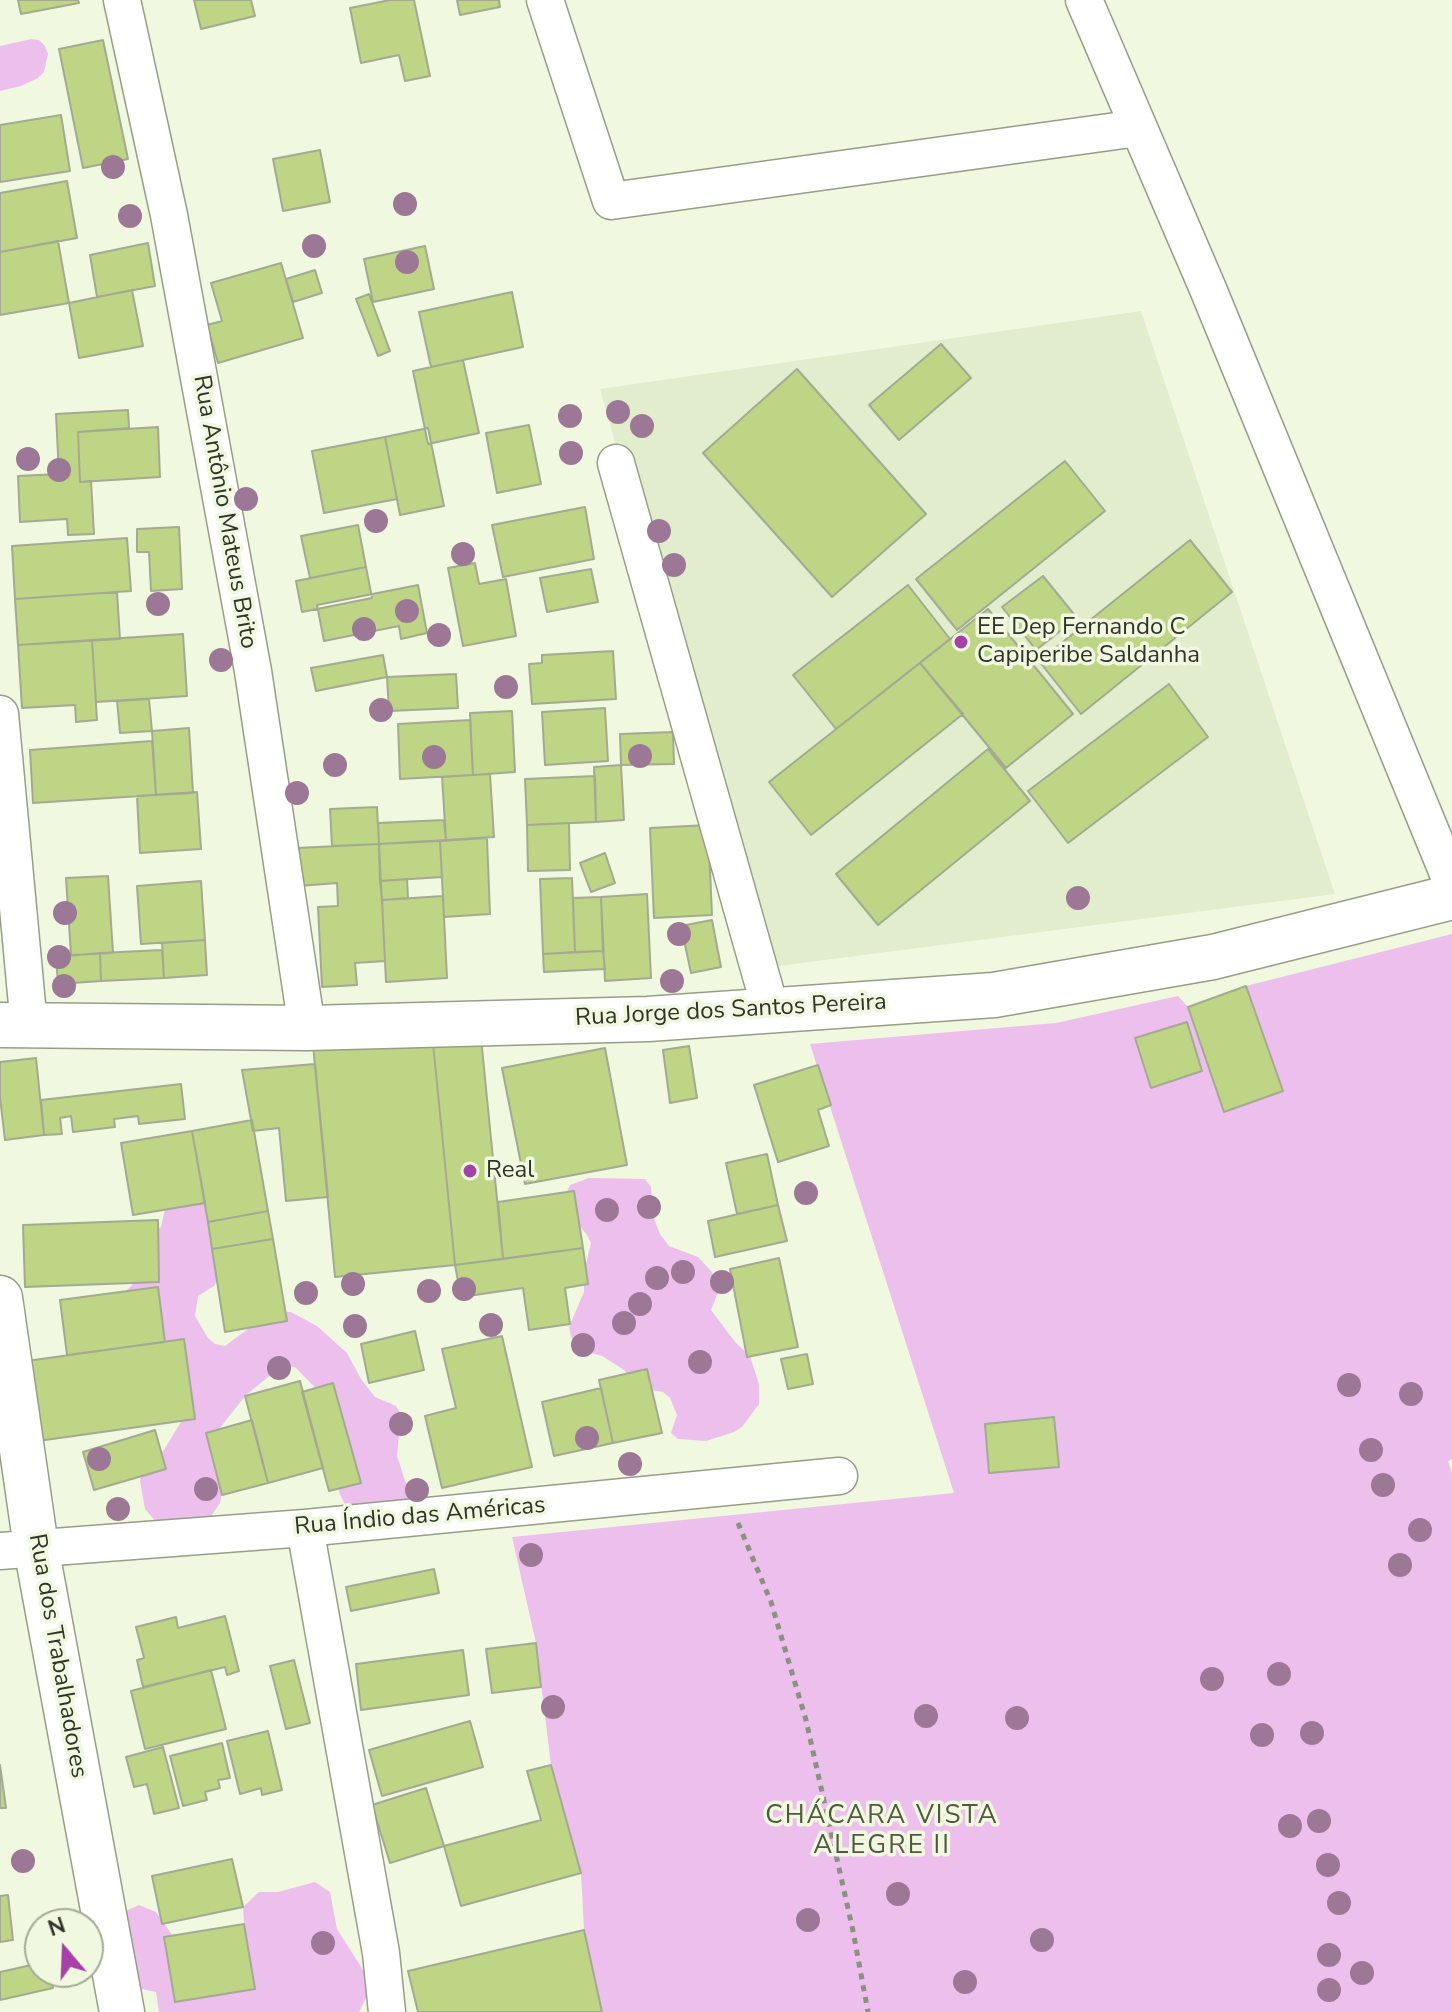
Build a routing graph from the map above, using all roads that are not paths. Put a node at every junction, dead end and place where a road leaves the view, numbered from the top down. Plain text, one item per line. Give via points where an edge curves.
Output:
1 (122, 0) edge
2 (545, 0) edge
3 (1084, 0) edge
4 (1138, 128) junction
5 (616, 463) dead end
6 (0, 714) edge
7 (1452, 883) edge
8 (1452, 897) edge
9 (771, 1011) junction
10 (15, 1025) edge
11 (307, 1028) junction
12 (0, 1298) edge
13 (839, 1476) dead end
14 (305, 1528) junction
15 (18, 1549) edge
16 (122, 2012) edge
17 (387, 2012) edge

1 - 11 street, Rua Antônio Mateus Brito via 169,215 253,671
2 - 4 street via 611,201
3 - 4 street
4 - 7 street
5 - 9 street
6 - 10 street
8 - 9 street, Rua Jorge dos Santos Pereira via 1213,957 994,995
9 - 11 street, Rua Jorge dos Santos Pereira
10 - 11 street, Rua Jorge dos Santos Pereira
12 - 15 street, Rua dos Trabalhadores
13 - 14 street, Rua Índio das Américas
14 - 15 street, Rua Índio das Américas
14 - 17 street
15 - 16 street, Rua dos Trabalhadores

